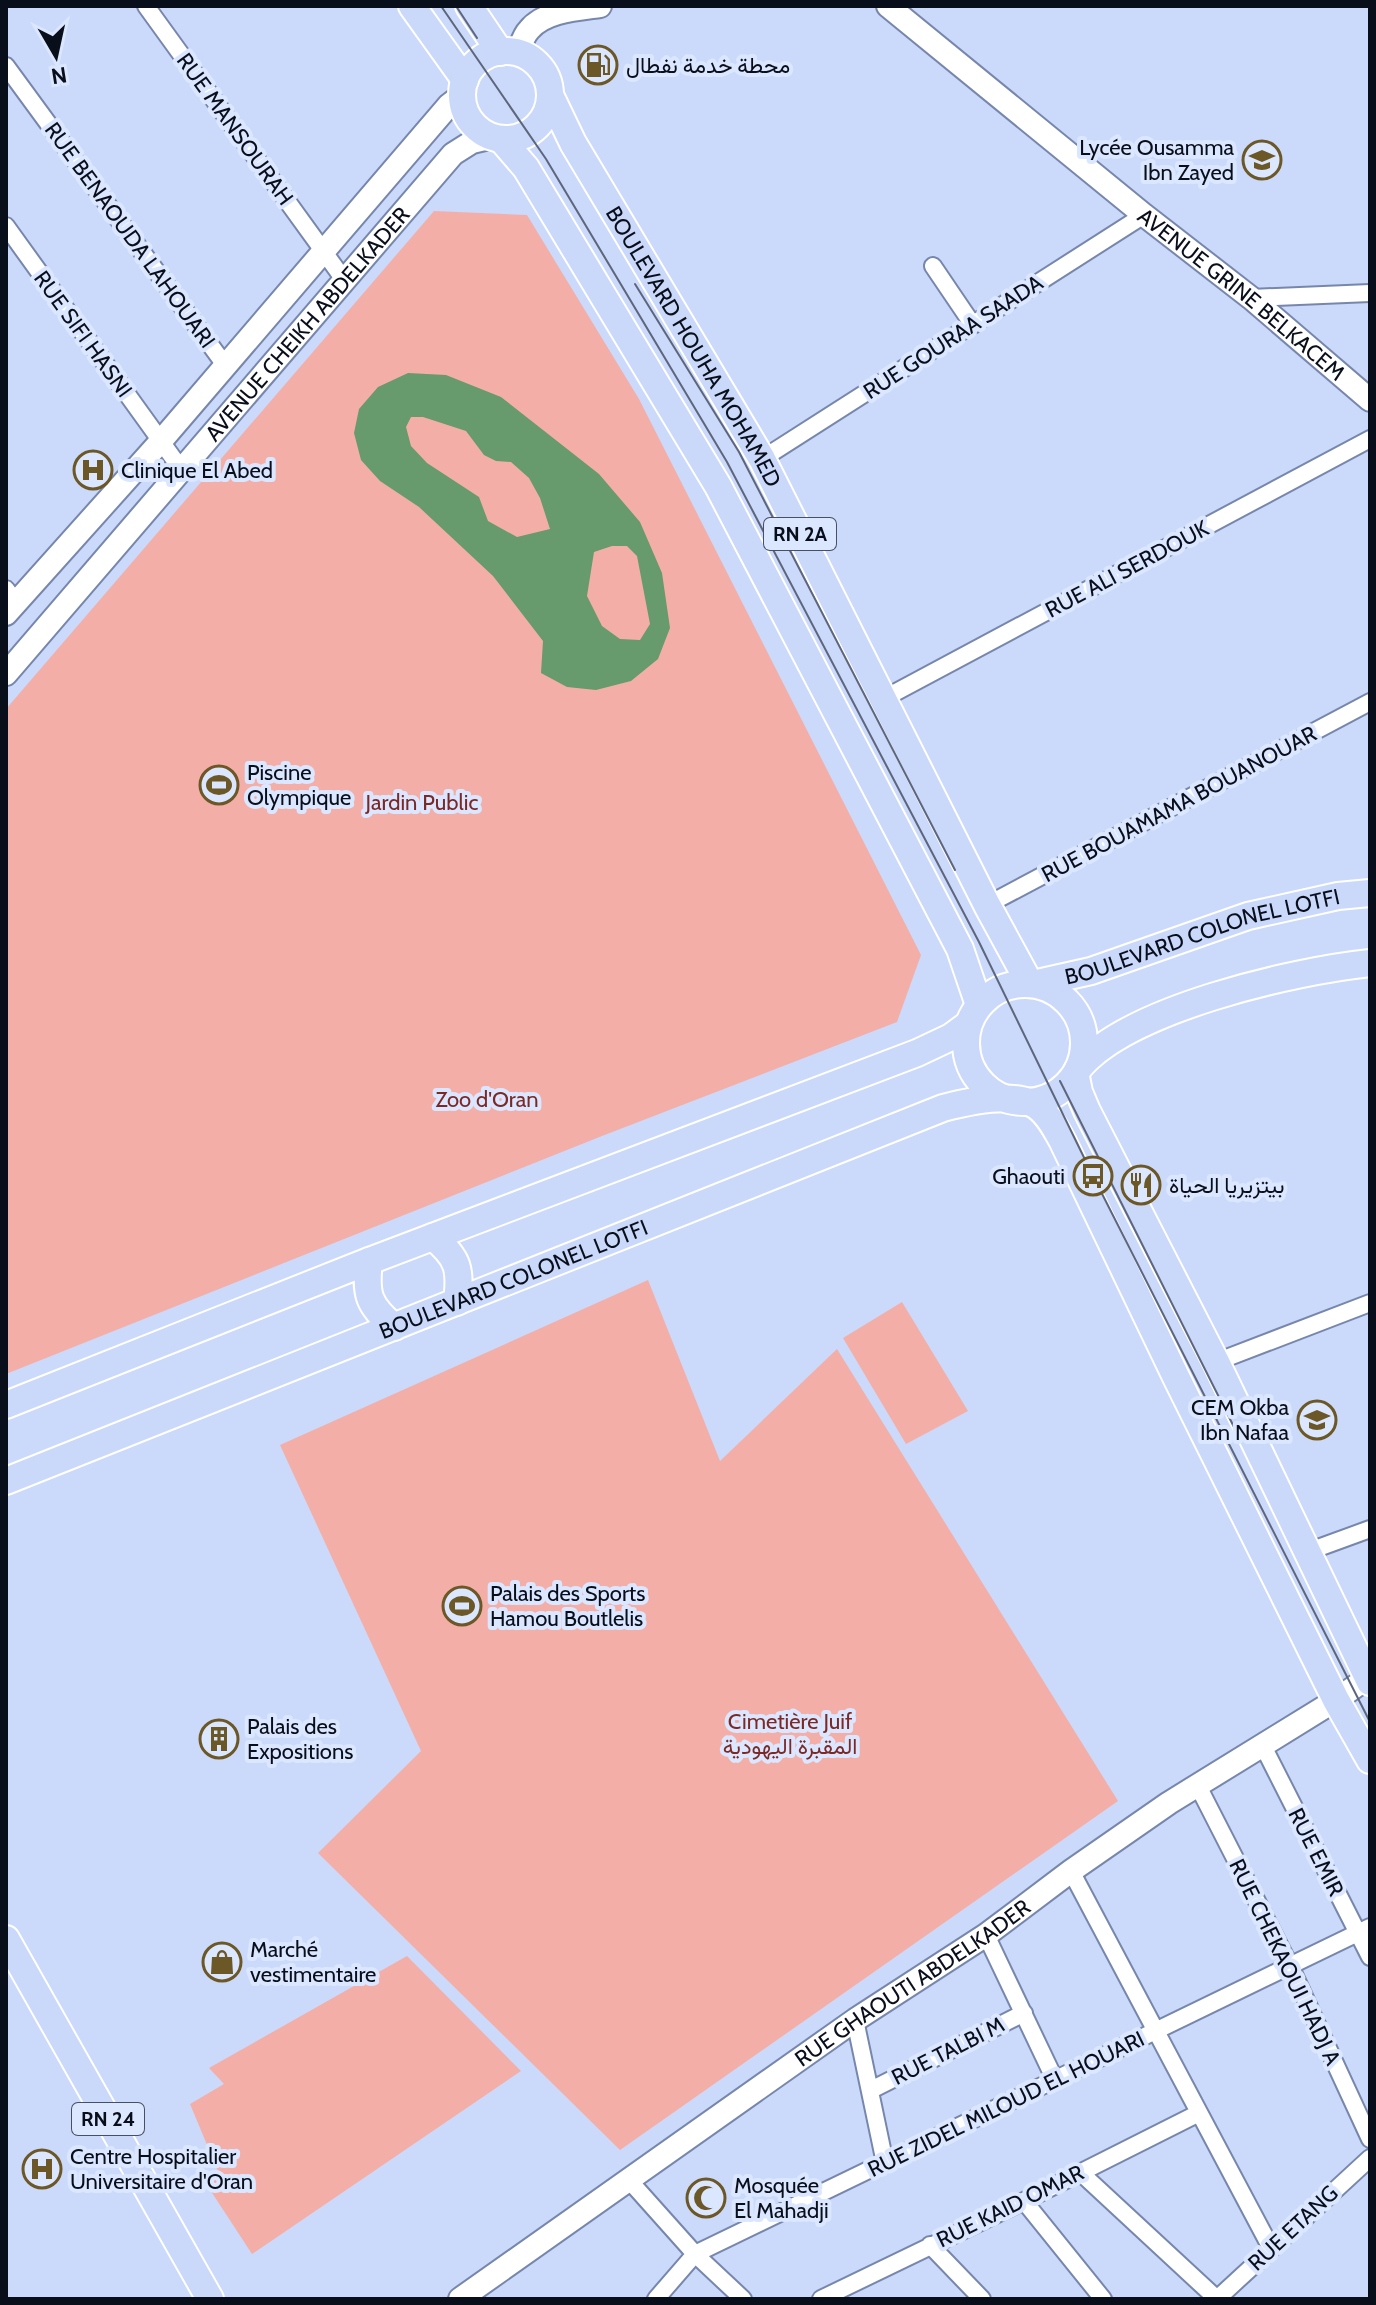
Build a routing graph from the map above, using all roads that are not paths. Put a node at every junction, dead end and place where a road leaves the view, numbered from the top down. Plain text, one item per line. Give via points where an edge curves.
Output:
1 (146, 6) edge
2 (412, 6) edge
3 (469, 6) edge
4 (596, 6) edge
5 (888, 6) edge
6 (509, 52) junction
7 (6, 66) edge
8 (464, 87) junction
9 (550, 95) junction
10 (497, 138) junction
11 (1144, 215) junction
12 (6, 226) edge
13 (323, 253) junction
14 (933, 266) dead end
15 (345, 281) junction
16 (1370, 293) edge
17 (1251, 298) junction
18 (973, 325) junction
19 (225, 365) junction
20 (1370, 400) edge
21 (1370, 439) edge
22 (161, 441) junction
23 (762, 459) junction
24 (181, 469) junction
25 (9, 602) edge
26 (6, 674) edge
27 (883, 699) junction
28 (1370, 702) edge
29 (1370, 893) edge
30 (987, 905) junction
31 (1370, 963) edge
32 (1032, 984) junction
33 (972, 1015) junction
34 (1077, 1073) junction
35 (1024, 1102) junction
36 (433, 1237) junction
37 (369, 1261) junction
38 (457, 1302) junction
39 (1370, 1303) edge
40 (394, 1327) junction
41 (1216, 1362) junction
42 (6, 1405) edge
43 (6, 1481) edge
44 (1370, 1529) edge
45 (1307, 1552) junction
46 (1369, 1679) edge
47 (1336, 1700) junction
48 (1263, 1746) junction
49 (1370, 1760) edge
50 (1198, 1786) junction
51 (1071, 1871) junction
52 (1364, 1930) edge
53 (986, 1935) junction
54 (6, 1939) edge
55 (1370, 1957) edge
56 (6, 1964) edge
57 (1291, 1968) junction
58 (28, 1979) junction
59 (1024, 2013) junction
60 (855, 2020) junction
61 (1155, 2030) junction
62 (1055, 2080) junction
63 (871, 2090) junction
64 (1199, 2113) junction
65 (1370, 2139) edge
66 (1370, 2158) edge
67 (885, 2163) junction
68 (1081, 2173) junction
69 (628, 2179) junction
70 (1024, 2201) junction
71 (930, 2245) junction
72 (1271, 2248) junction
73 (695, 2254) junction
74 (210, 2299) edge
75 (462, 2299) edge
76 (656, 2299) edge
77 (743, 2299) edge
78 (821, 2299) edge
79 (982, 2299) edge
80 (1103, 2299) edge
81 (1217, 2299) edge

1 - 13 street, RUE MANSOURAH
2 - 8 main road
3 - 6 main road
4 - 6 main road via 536,23
5 - 11 main road, AVENUE GRINE BELKACEM
6 - 8 main road via 478,62
6 - 9 main road via 536,63
7 - 19 street, RUE BENAOUDA LAHOUARI
8 - 10 main road via 471,121
8 - 13 main road, AVENUE CHEIKH ABDELKADER
9 - 10 main road via 537,126 519,137
9 - 23 main road, BOULEVARD HOUHA MOHAMED / RN 2A via 573,143
10 - 15 main road, AVENUE CHEIKH ABDELKADER via 472,142 453,154
10 - 33 main road, RN 2A via 526,168 718,486 960,949
11 - 17 main road, AVENUE GRINE BELKACEM
11 - 18 street, RUE GOURAA SAADA
12 - 22 street, RUE SIFI HASNI
13 - 15 street, RUE MANSOURAH
13 - 19 main road, AVENUE CHEIKH ABDELKADER
14 - 18 street
15 - 24 main road, AVENUE CHEIKH ABDELKADER
16 - 17 street
17 - 20 main road, AVENUE GRINE BELKACEM
18 - 23 street, RUE GOURAA SAADA
19 - 22 main road, AVENUE CHEIKH ABDELKADER
21 - 27 street, RUE ALI SERDOUK
22 - 24 street, RUE SIFI HASNI
22 - 25 main road, AVENUE CHEIKH ABDELKADER
23 - 27 main road, BOULEVARD HOUHA MOHAMED / RN 2A
24 - 26 main road, AVENUE CHEIKH ABDELKADER
27 - 30 main road, BOULEVARD HOUHA MOHAMED / RN 2A
28 - 30 street, RUE BOUAMAMA BOUANOUAR
29 - 32 main road, BOULEVARD COLONEL LOTFI via 1248,916 1091,971
30 - 32 main road, BOULEVARD HOUHA MOHAMED / RN 2A
31 - 34 main road via 1302,975 1176,1010 1117,1037 1088,1056
32 - 33 main road via 1002,988
32 - 34 main road via 1048,988 1073,1008 1081,1022 1083,1054
33 - 35 main road via 969,1063 981,1083 1000,1097
33 - 36 main road via 951,1037 917,1053
34 - 35 main road via 1054,1094
34 - 41 main road via 1087,1111
35 - 38 main road, BOULEVARD COLONEL LOTFI via 988,1099 943,1108
35 - 47 main road via 1047,1117 1063,1142
36 - 37 main road
36 - 38 main road via 457,1263
37 - 40 main road via 369,1301
37 - 42 main road
38 - 40 main road, BOULEVARD COLONEL LOTFI
39 - 41 street
40 - 43 main road, BOULEVARD COLONEL LOTFI
41 - 45 main road
44 - 45 street
45 - 46 main road
46 - 47 main road, RUE GHAOUTI ABDELKADER
47 - 48 main road, RUE GHAOUTI ABDELKADER
47 - 49 main road
48 - 50 main road, RUE GHAOUTI ABDELKADER
48 - 52 street, RUE EMIR
50 - 51 main road, RUE GHAOUTI ABDELKADER
50 - 57 street, RUE CHEKAOUI HADJ A
51 - 53 main road, RUE GHAOUTI ABDELKADER
51 - 61 street
52 - 55 street, RUE EMIR
52 - 57 street, RUE ZIDEL MILOUD EL HOUARI
53 - 59 street
53 - 60 main road, RUE GHAOUTI ABDELKADER
54 - 58 main road, RN 24
56 - 58 main road
57 - 61 street, RUE ZIDEL MILOUD EL HOUARI
57 - 65 street, RUE CHEKAOUI HADJ A
58 - 74 main road, RN 24
59 - 62 street
59 - 63 street, RUE TALBI M
60 - 63 street
60 - 69 main road, RUE GHAOUTI ABDELKADER
61 - 62 street, RUE ZIDEL MILOUD EL HOUARI
61 - 64 street
62 - 67 street, RUE ZIDEL MILOUD EL HOUARI
63 - 67 street
64 - 68 street, RUE KAID OMAR
64 - 72 street
66 - 72 street, RUE ETANG
67 - 73 street, RUE ZIDEL MILOUD EL HOUARI
68 - 70 street, RUE KAID OMAR
68 - 81 street
69 - 73 street
69 - 75 main road, RUE GHAOUTI ABDELKADER
70 - 71 street, RUE KAID OMAR
70 - 80 street
71 - 78 street, RUE KAID OMAR
71 - 79 street
72 - 81 street, RUE ETANG
73 - 76 street, RUE ZIDEL MILOUD EL HOUARI
73 - 77 street

